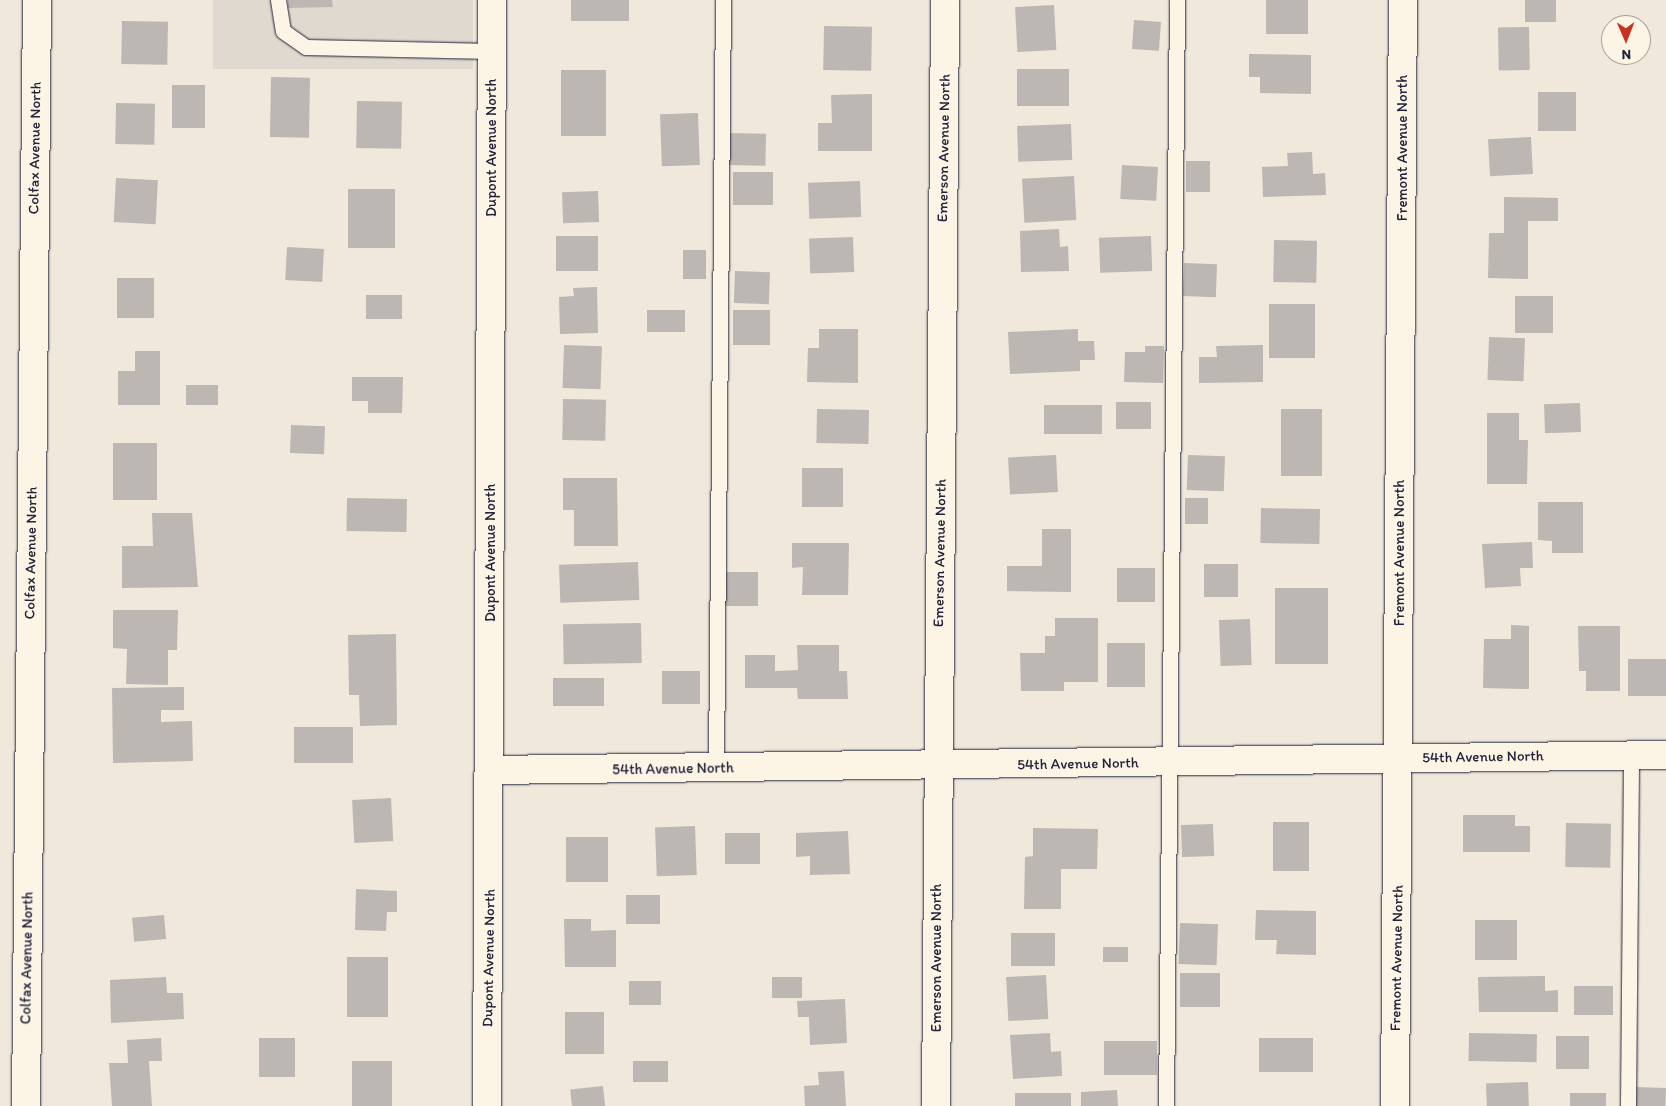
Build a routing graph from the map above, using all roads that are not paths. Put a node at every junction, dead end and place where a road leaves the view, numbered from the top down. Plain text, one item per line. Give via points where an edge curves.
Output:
1 (37, 0) edge
2 (278, 0) edge
3 (492, 0) edge
4 (723, 0) edge
5 (945, 0) edge
6 (1177, 0) edge
7 (1403, 0) edge
8 (492, 51) junction
9 (1666, 755) edge
10 (1631, 756) junction
11 (1399, 758) junction
12 (1170, 762) junction
13 (938, 765) junction
14 (716, 768) junction
15 (490, 770) junction
16 (26, 1106) edge
17 (487, 1106) edge
18 (936, 1106) edge
19 (1166, 1106) edge
20 (1395, 1106) edge
21 (1628, 1106) edge

1 - 16 street, Colfax Avenue North
2 - 8 lane via 283,31 306,47
3 - 8 street, Dupont Avenue North
4 - 14 lane
5 - 13 street, Emerson Avenue North
6 - 12 lane
7 - 11 street, Fremont Avenue North
8 - 15 street, Dupont Avenue North
9 - 10 street, 54th Avenue North
10 - 11 street, 54th Avenue North
10 - 21 lane
11 - 12 street, 54th Avenue North
11 - 20 street, Fremont Avenue North
12 - 13 street, 54th Avenue North
12 - 19 lane
13 - 14 street, 54th Avenue North
13 - 18 street, Emerson Avenue North
14 - 15 street, 54th Avenue North
15 - 17 street, Dupont Avenue North

